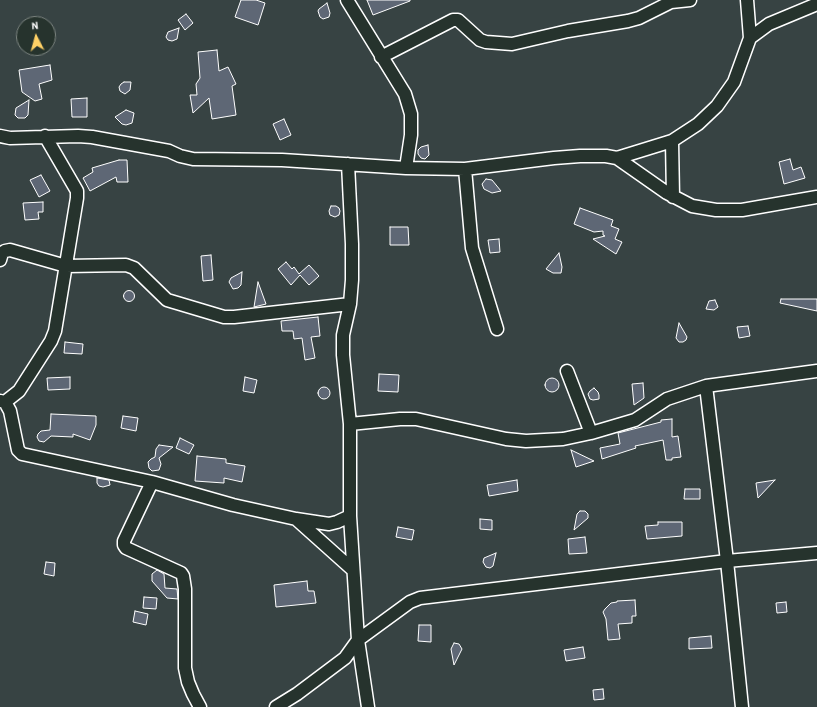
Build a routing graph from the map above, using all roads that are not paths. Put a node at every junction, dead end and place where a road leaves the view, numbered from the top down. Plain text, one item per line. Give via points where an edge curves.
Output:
1 (347, 0) edge
2 (690, 0) edge
3 (747, 0) edge
4 (817, 4) edge
5 (750, 38) junction
6 (381, 57) junction
7 (0, 136) edge
8 (45, 136) junction
9 (672, 141) junction
10 (616, 158) junction
11 (348, 164) junction
12 (406, 168) junction
13 (465, 169) junction
14 (673, 196) junction
15 (817, 197) edge
16 (0, 260) edge
17 (66, 266) junction
18 (350, 304) junction
19 (497, 329) dead end
20 (566, 371) dead end
21 (817, 371) edge
22 (706, 386) junction
23 (3, 402) edge
24 (350, 424) junction
25 (591, 433) junction
26 (152, 482) junction
27 (350, 516) junction
28 (296, 519) junction
29 (817, 553) edge
30 (727, 561) junction
31 (353, 570) junction
32 (358, 640) junction
33 (200, 707) edge
34 (276, 707) edge
35 (368, 707) edge
36 (742, 707) edge

1 - 6 street
2 - 6 street via 671,2 628,21 512,44 480,40 458,20 453,20
3 - 5 street
4 - 5 street via 769,24
5 - 9 street via 734,82 717,106 698,124
6 - 12 street via 405,94 411,114
7 - 8 street
8 - 11 street via 92,137 170,151 193,159
8 - 17 street via 76,191
9 - 10 street
9 - 14 street
10 - 13 street via 580,156
10 - 14 street
11 - 12 street
11 - 18 street via 352,244
12 - 13 street
13 - 19 street via 472,248
14 - 15 street via 692,206 716,210 742,210
16 - 17 street via 2,253 10,250
17 - 18 street via 126,265 134,268 167,300 224,317
17 - 23 street via 51,341 19,391
18 - 24 street via 343,334 343,348
20 - 25 street
21 - 22 street
22 - 25 street via 667,399 635,420
22 - 30 street
23 - 26 street via 10,411 18,450 22,454
24 - 25 street via 416,420 526,441 563,439
24 - 27 street
26 - 28 street via 233,505
26 - 33 street via 124,545 183,576 185,668 192,694
27 - 28 street via 329,524
27 - 31 street
28 - 31 street
29 - 30 street
30 - 32 street via 420,598 410,602
30 - 36 street
31 - 32 street
32 - 34 street via 345,658
32 - 35 street

